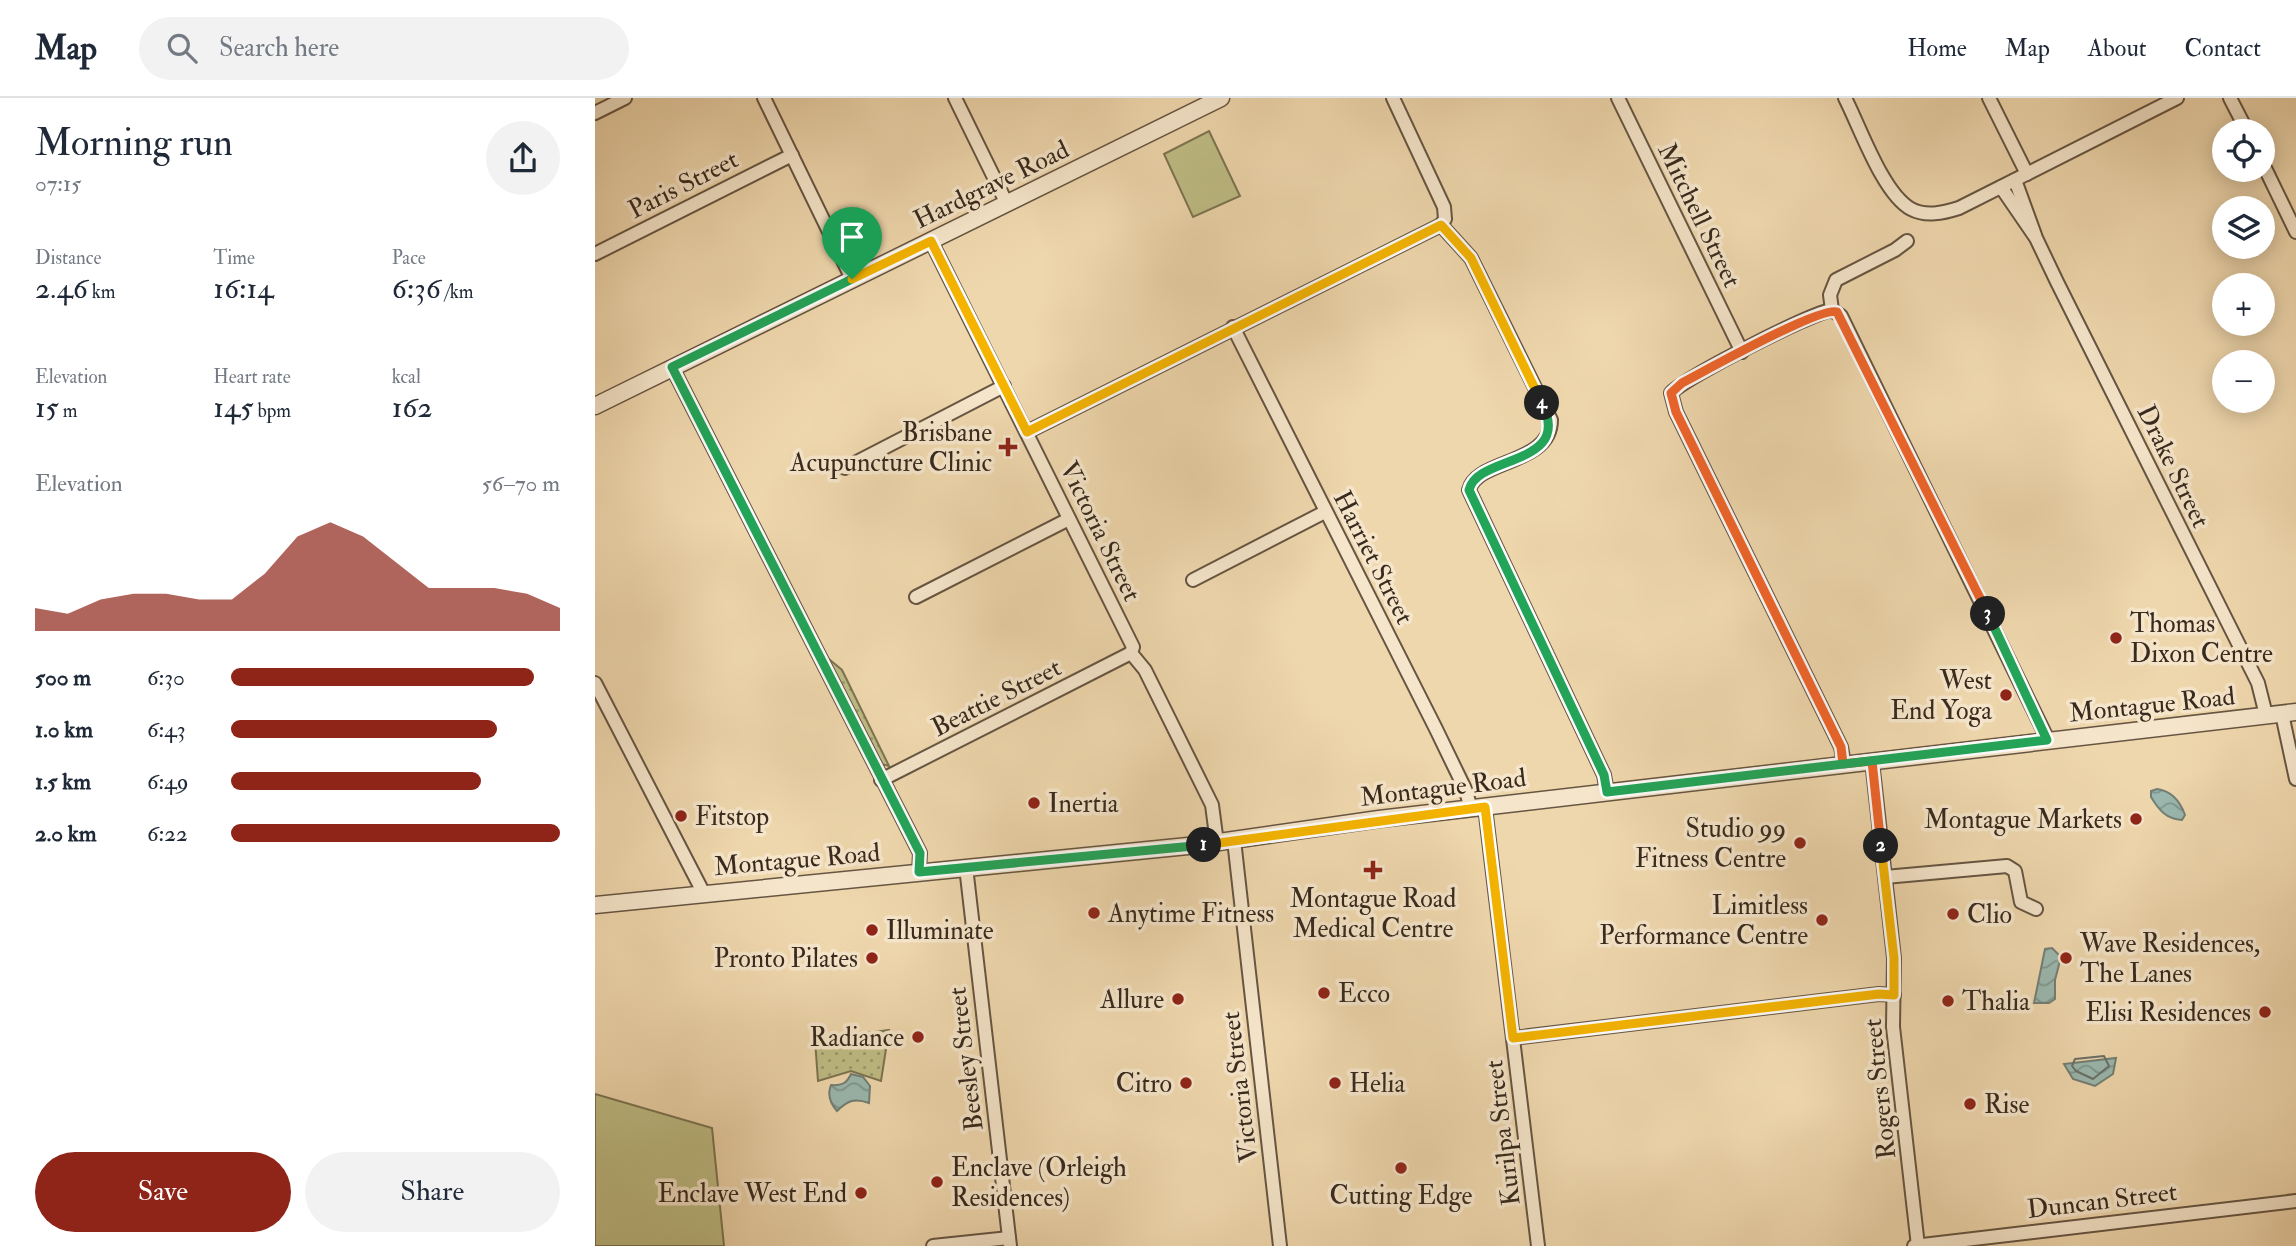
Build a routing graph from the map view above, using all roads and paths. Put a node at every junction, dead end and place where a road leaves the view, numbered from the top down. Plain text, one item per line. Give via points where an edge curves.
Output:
1 (625, 98) edge
2 (764, 98) edge
3 (955, 98) edge
4 (1221, 98) edge
5 (1392, 98) edge
6 (1618, 98) edge
7 (1845, 98) edge
8 (1989, 98) edge
9 (2177, 98) edge
10 (2230, 98) edge
11 (1194, 104) edge
12 (595, 113) edge
13 (2240, 119) edge
14 (792, 155) junction
15 (2021, 177) junction
16 (2272, 182) edge
17 (2001, 187) junction
18 (1007, 204) junction
19 (1441, 225) junction
20 (2296, 232) edge
21 (2036, 238) junction
22 (931, 241) junction
23 (1907, 242) dead end
24 (595, 254) edge
25 (852, 279) junction
26 (1832, 310) junction
27 (1234, 327) junction
28 (1742, 352) junction
29 (672, 367) junction
30 (1004, 386) junction
31 (595, 406) edge
32 (1027, 432) junction
33 (845, 468) dead end
34 (1325, 512) junction
35 (1069, 519) junction
36 (1193, 580) dead end
37 (916, 597) dead end
38 (1131, 653) junction
39 (595, 682) edge
40 (2281, 714) edge
41 (2047, 740) junction
42 (1872, 761) junction
43 (1843, 764) junction
44 (2296, 779) edge
45 (881, 780) junction
46 (1607, 792) junction
47 (1478, 808) junction
48 (1234, 840) junction
49 (1217, 843) junction
50 (965, 867) junction
51 (919, 872) junction
52 (1885, 877) junction
53 (703, 892) junction
54 (595, 905) edge
55 (2036, 909) dead end
56 (1894, 995) junction
57 (1513, 1038) junction
58 (2296, 1201) edge
59 (1010, 1242) edge
60 (933, 1246) edge
61 (1280, 1246) edge
62 (1538, 1246) edge
63 (1916, 1246) edge

1 - 12 street
2 - 14 street
3 - 18 street
4 - 11 street, Hardgrave Road
5 - 19 street via 1444,207
6 - 28 street, Mitchell Street
7 - 17 street via 1892,191 1904,204 1924,214 1954,209
8 - 15 street, Drake Street
9 - 15 street
10 - 13 street
11 - 18 street, Hardgrave Road
14 - 24 street, Paris Street
14 - 25 street
15 - 17 street
15 - 21 street, Drake Street
16 - 20 street
17 - 21 street, Drake Street
18 - 22 street, Hardgrave Road
19 - 27 street
19 - 46 street via 1471,258 1551,420 1551,428 1537,447 1470,483 1470,496 1604,775
21 - 40 street, Drake Street via 2258,683
22 - 25 street, Hardgrave Road
22 - 30 street, Victoria Street
23 - 26 street via 1836,280 1830,295
25 - 29 street, Hardgrave Road
26 - 28 street
26 - 41 street via 1840,314
27 - 32 street
27 - 34 street, Harriet Street
28 - 43 street via 1671,393 1676,412 1841,747
29 - 31 street, Hardgrave Road
29 - 45 street
30 - 32 street, Victoria Street
30 - 33 street
32 - 35 street, Victoria Street
34 - 36 street
34 - 47 street, Harriet Street
35 - 37 street
35 - 38 street, Victoria Street via 1133,647
38 - 45 street, Beattie Street
38 - 49 street, Victoria Street via 1145,670 1212,805
39 - 53 street
40 - 41 street, Montague Road
40 - 44 street, Drake Street
41 - 42 street, Montague Road
42 - 43 street, Montague Road
42 - 52 street, Rogers Street
43 - 46 street, Montague Road
45 - 51 street via 920,853
46 - 47 street, Montague Road
47 - 48 street, Montague Road
47 - 57 street, Kurilpa Street
48 - 49 street, Montague Road
48 - 61 street, Victoria Street
49 - 50 street, Montague Road
50 - 51 street, Montague Road
50 - 59 street, Beesley Street
51 - 53 street, Montague Road
52 - 55 street via 2007,866 2015,871 2021,902
52 - 56 street, Rogers Street
53 - 54 street, Montague Road
56 - 57 street
56 - 63 street, Rogers Street via 1893,1027
57 - 62 street, Kurilpa Street
58 - 63 street, Duncan Street
59 - 60 street

